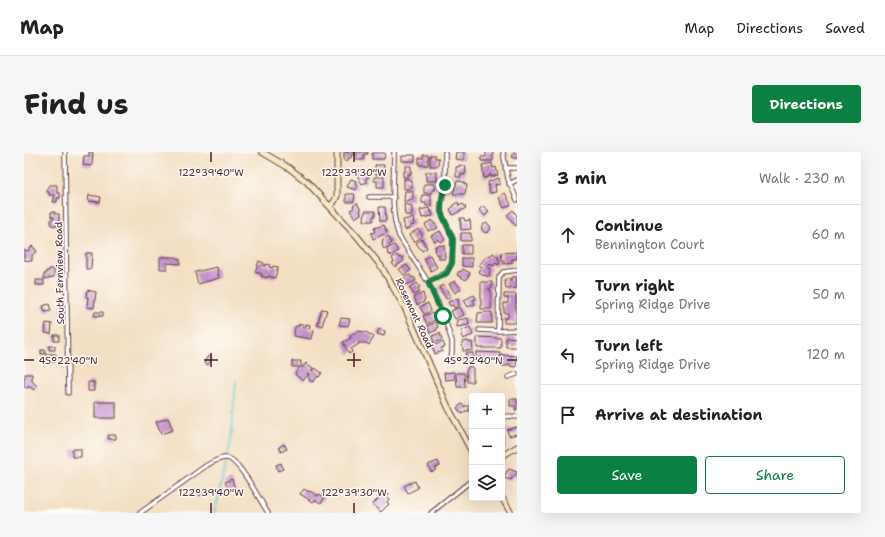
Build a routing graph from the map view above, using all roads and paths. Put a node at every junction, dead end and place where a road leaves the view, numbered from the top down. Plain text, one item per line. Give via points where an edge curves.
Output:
1 (65, 152) edge
2 (262, 152) edge
3 (337, 152) edge
4 (394, 152) edge
5 (446, 152) edge
6 (503, 152) edge
7 (505, 168) junction
8 (517, 168) edge
9 (517, 180) edge
10 (509, 184) junction
11 (369, 197) dead end
12 (394, 197) junction
13 (517, 200) edge
14 (330, 206) junction
15 (517, 270) edge
16 (428, 282) junction
17 (479, 330) dead end
18 (517, 330) edge
19 (498, 331) junction
20 (451, 361) dead end
21 (517, 374) edge
22 (508, 377) dead end
23 (68, 393) dead end
24 (505, 417) edge
25 (517, 417) edge
26 (469, 446) edge
27 (517, 447) edge
28 (505, 454) edge
29 (469, 482) edge
30 (504, 501) edge
31 (140, 513) edge
32 (268, 513) edge
33 (431, 513) edge
34 (511, 513) edge

1 - 23 street, South Fernview Road
2 - 14 main road, Rosemont Road via 300,176
3 - 14 main road via 337,196
4 - 12 street
5 - 16 street via 441,212 453,239 452,263 447,273
6 - 7 street
7 - 8 street
7 - 10 street
9 - 10 street
10 - 13 street
11 - 12 street
12 - 16 street via 396,230
14 - 26 main road, Rosemont Road via 365,245 392,283 448,408
15 - 19 street via 503,272 499,277
16 - 20 street via 452,341
17 - 19 street
18 - 19 street
21 - 22 street
24 - 25 street
27 - 28 main road
29 - 33 street
30 - 34 main road
31 - 32 street via 206,465 226,458 235,461

